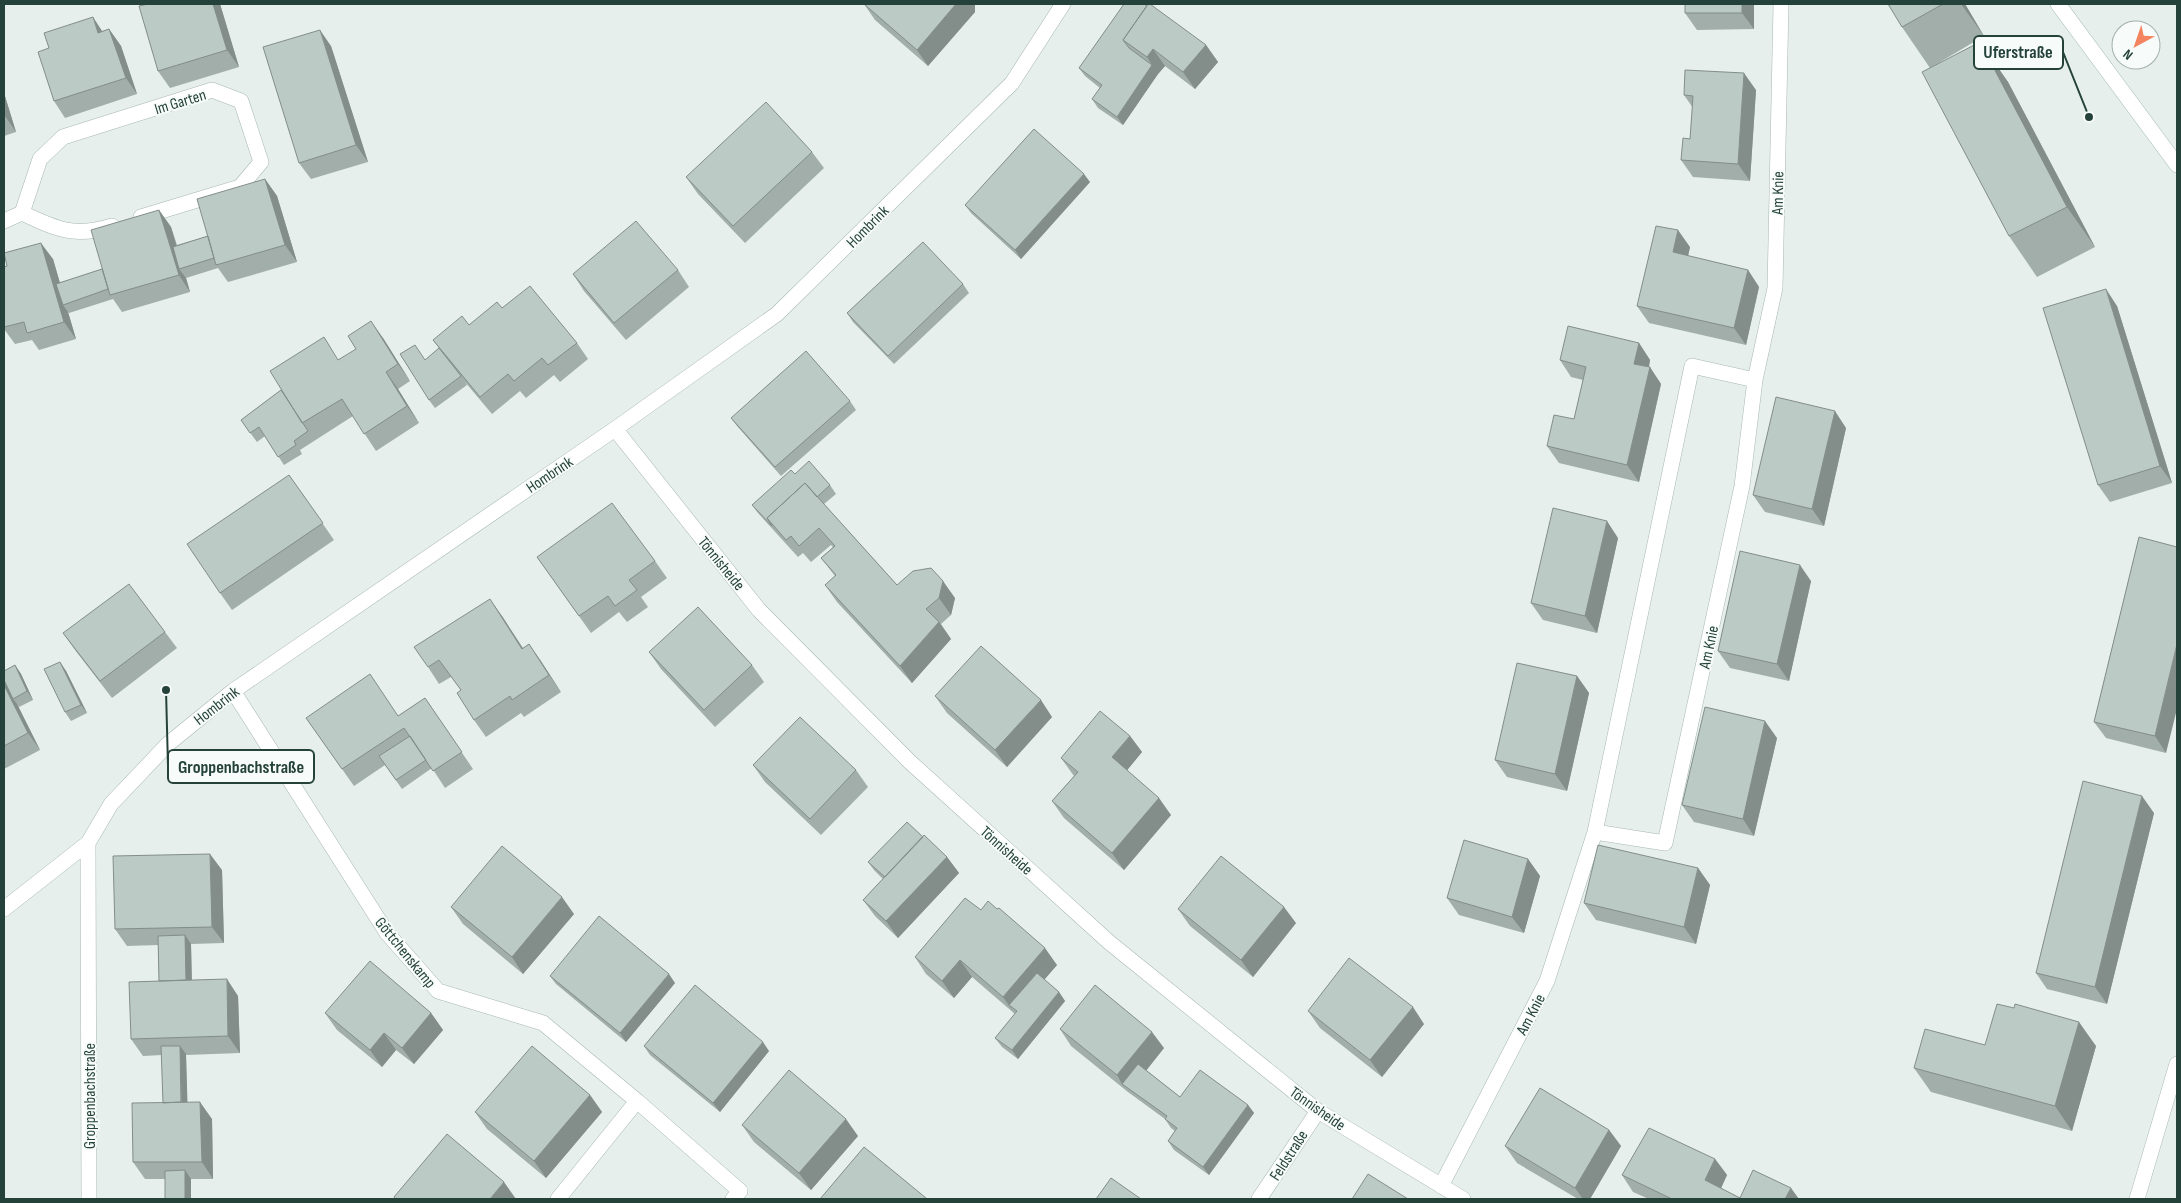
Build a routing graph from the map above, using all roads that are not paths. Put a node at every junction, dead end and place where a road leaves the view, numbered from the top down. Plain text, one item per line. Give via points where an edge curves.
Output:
1 (1063, 4) edge
2 (1780, 4) edge
3 (2058, 4) edge
4 (2177, 164) edge
5 (22, 213) junction
6 (4, 221) edge
7 (1754, 380) junction
8 (615, 429) junction
9 (233, 690) junction
10 (1594, 832) junction
11 (88, 843) junction
12 (4, 909) edge
13 (2177, 1064) edge
14 (637, 1101) junction
15 (1318, 1111) junction
16 (1441, 1186) junction
17 (89, 1199) edge
18 (558, 1199) edge
19 (733, 1199) edge
20 (1259, 1199) edge
21 (1463, 1199) edge
22 (2137, 1199) edge

1 - 8 street, Hombrink via 1012,83 777,314
2 - 7 street, Am Knie via 1775,288
3 - 4 street
5 - 5 street, Im Garten via 56,229 92,232 240,188 261,162 241,101 212,90 63,137 40,159
5 - 6 street
7 - 10 street, Am Knie via 1692,366
7 - 10 street, Am Knie via 1742,486 1665,842
8 - 9 street, Hombrink
8 - 15 street, Tönnisheide via 759,610 910,762 1110,943
9 - 11 street, Hombrink via 168,744 111,804
9 - 14 street, Göttchenskamp via 387,933 438,991 543,1023
10 - 16 street, Am Knie via 1547,981
11 - 12 street, Hombrink
11 - 17 street, Groppenbachstraße
13 - 22 street
14 - 18 street
14 - 19 street, Göttchenskamp via 740,1191
15 - 16 street, Tönnisheide
15 - 20 street, Feldstraße
16 - 21 street, Tönnisheide

